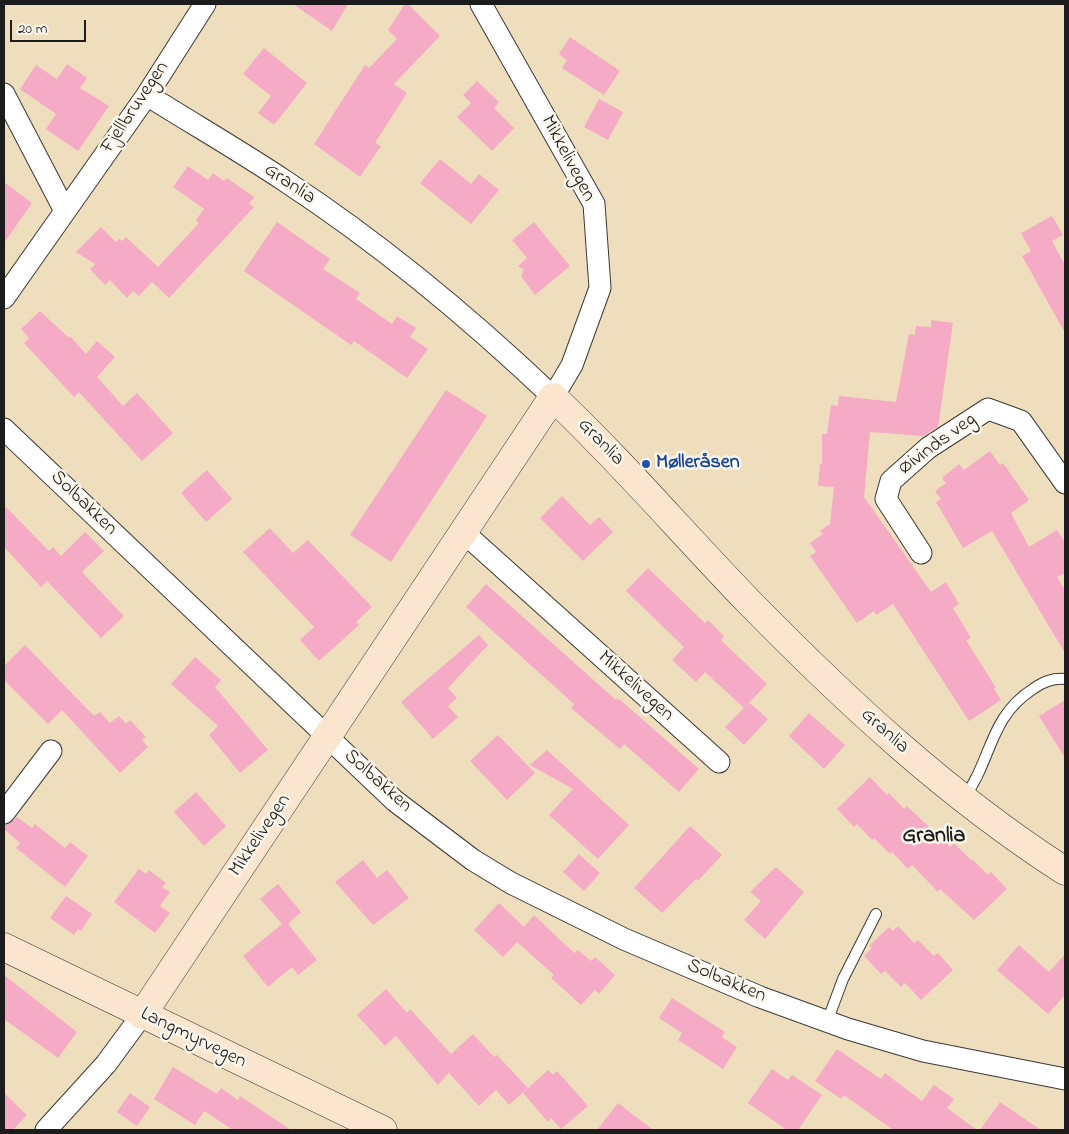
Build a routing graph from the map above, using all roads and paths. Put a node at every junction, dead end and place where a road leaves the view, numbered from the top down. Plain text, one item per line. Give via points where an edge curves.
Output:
1 (205, 4) edge
2 (481, 4) edge
3 (4, 94) edge
4 (147, 95) junction
5 (65, 211) junction
6 (4, 298) edge
7 (553, 397) junction
8 (4, 429) edge
9 (1065, 483) edge
10 (462, 531) junction
11 (921, 553) dead end
12 (1065, 679) edge
13 (327, 737) junction
14 (51, 751) dead end
15 (719, 762) dead end
16 (963, 799) junction
17 (4, 813) edge
18 (1065, 871) edge
19 (876, 914) dead end
20 (4, 947) edge
21 (142, 1015) junction
22 (827, 1022) junction
23 (1065, 1079) edge
24 (46, 1130) edge
25 (383, 1130) edge

1 - 4 street, Fjellbruvegen
2 - 7 street, Mikkelivegen via 594,204 600,288 572,365
3 - 5 street
4 - 5 street, Fjellbruvegen
4 - 7 street, Granlia via 286,181 383,251 473,324
5 - 6 street, Fjellbruvegen
7 - 10 street, Mikkelivegen
7 - 16 street, Granlia via 822,675
8 - 13 street, Solbakken
9 - 11 street, Øivinds veg via 1020,421 988,409 928,448 891,481 886,499
10 - 13 street, Mikkelivegen
10 - 15 street, Mikkelivegen
12 - 16 lane via 1046,680 1012,705
13 - 21 street, Mikkelivegen
13 - 22 street, Solbakken via 438,835 511,883 624,939
14 - 17 street
16 - 18 street, Granlia
19 - 22 lane
20 - 21 street, Langmyrvegen
21 - 24 street, Mikkelivegen via 100,1071
21 - 25 street, Langmyrvegen
22 - 23 street, Solbakken via 923,1051

